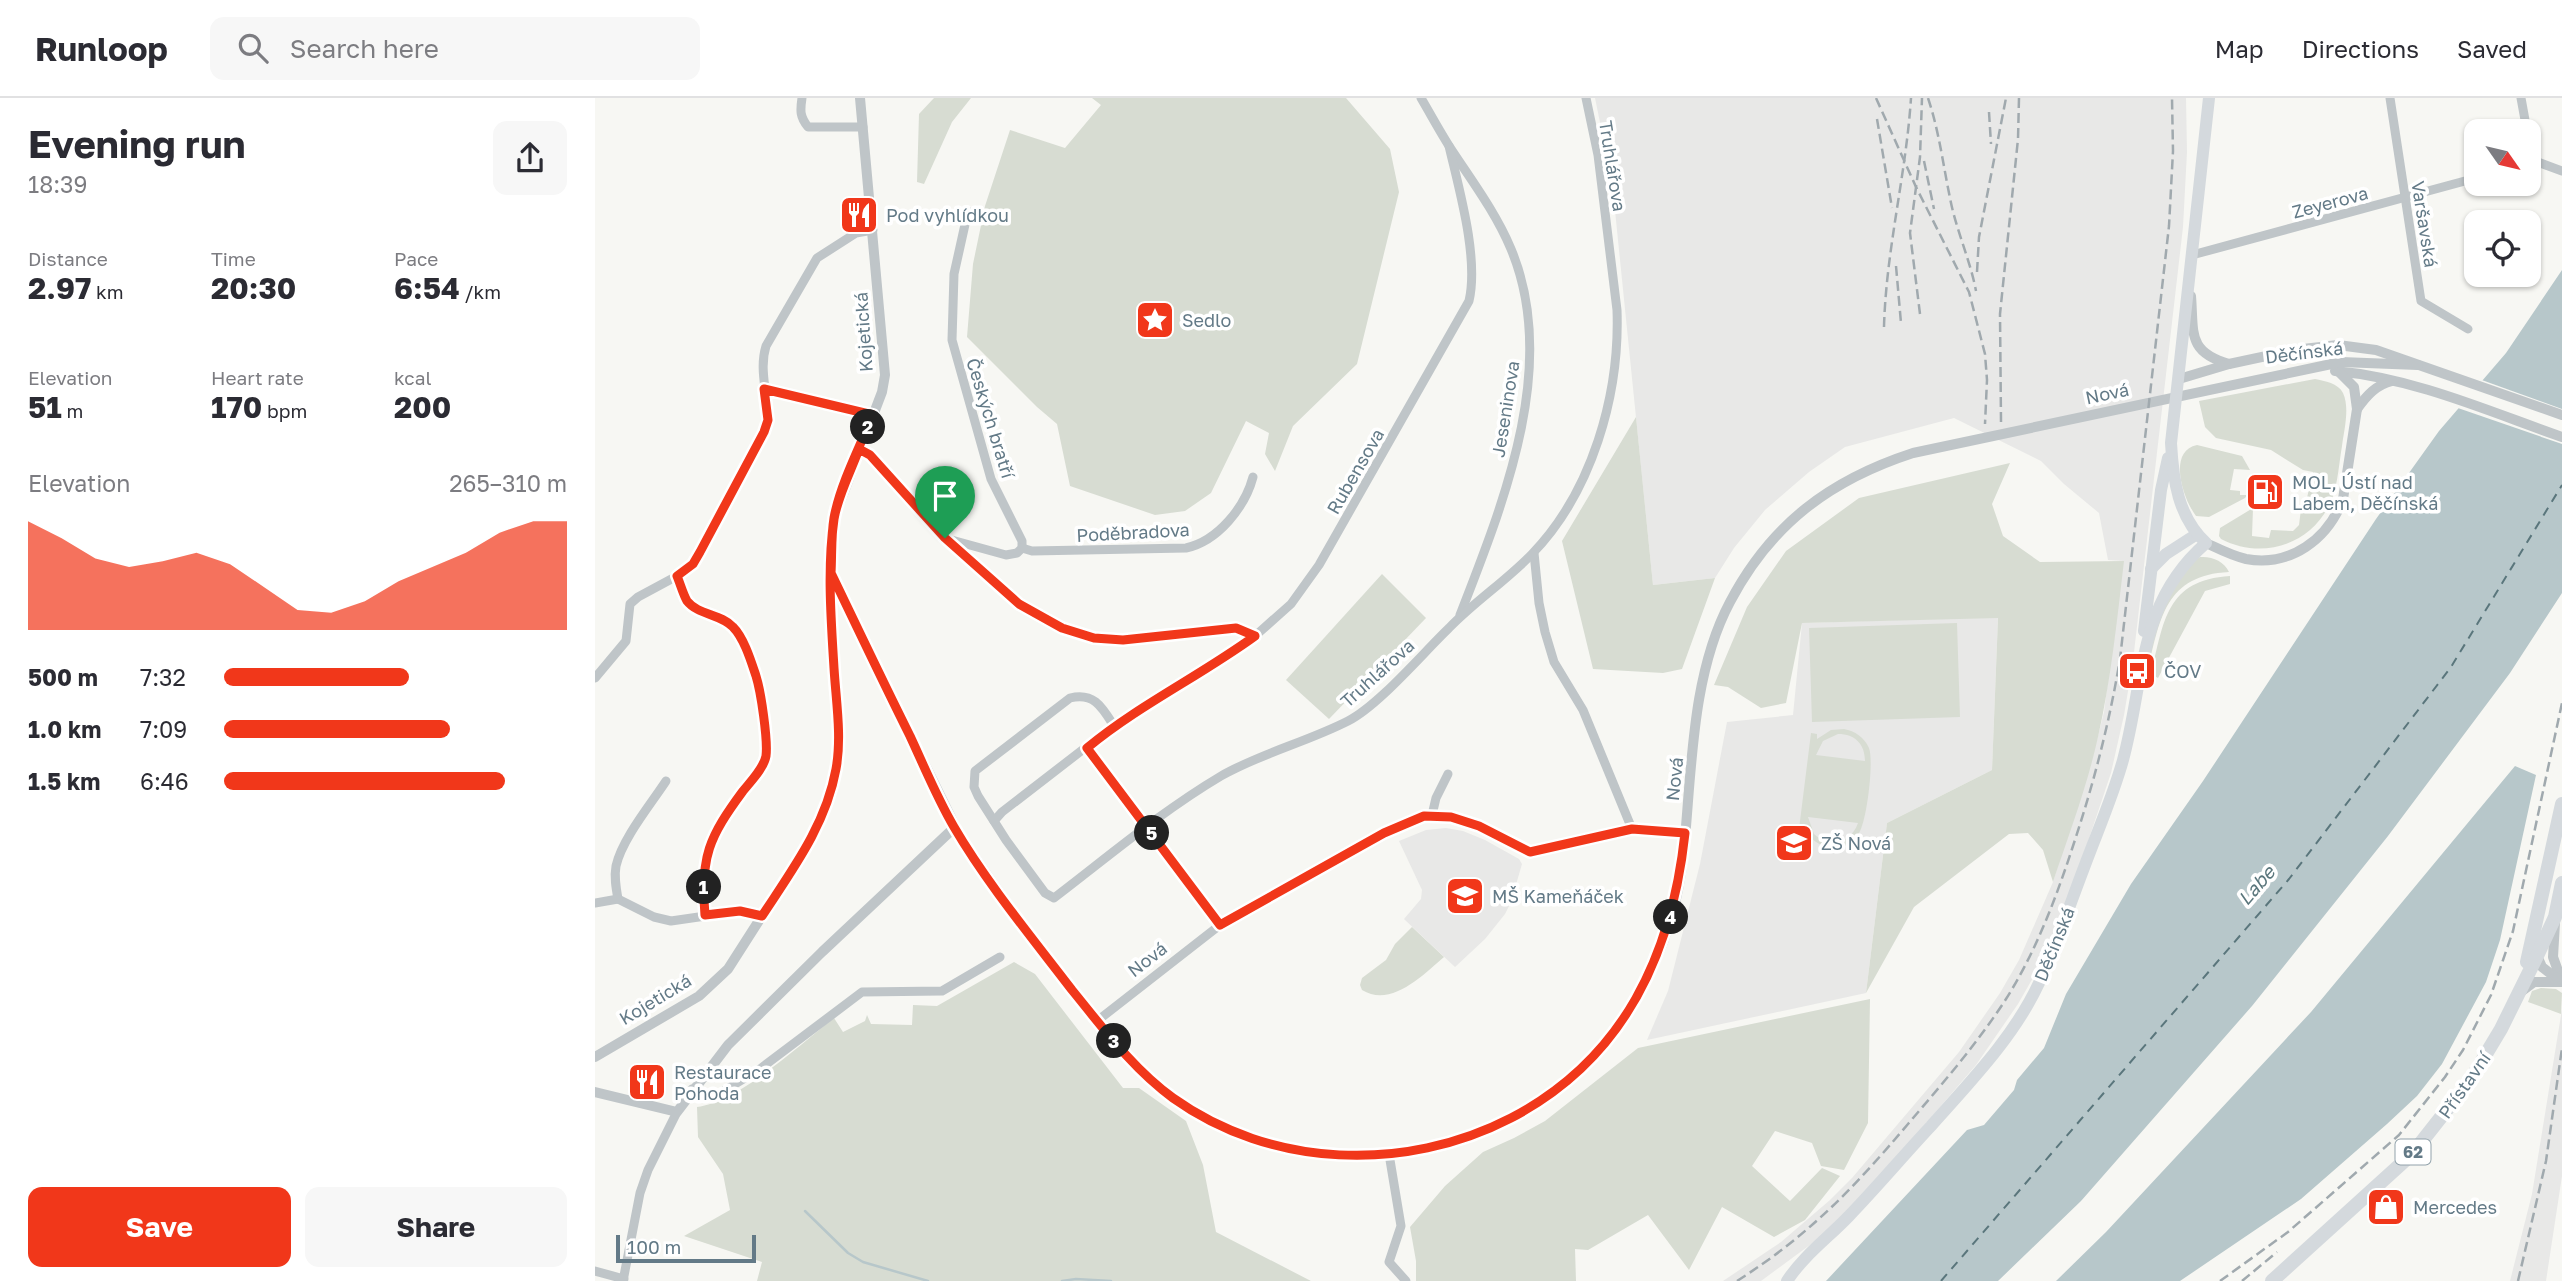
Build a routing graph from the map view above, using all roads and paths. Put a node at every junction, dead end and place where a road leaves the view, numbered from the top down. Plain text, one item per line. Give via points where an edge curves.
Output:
1 (802, 98) edge
2 (860, 98) edge
3 (1421, 98) edge
4 (1586, 98) edge
5 (2209, 98) edge
6 (2390, 98) edge
7 (2521, 98) edge
8 (2524, 119) edge
9 (863, 127) junction
10 (1448, 146) junction
11 (2541, 165) edge
12 (2562, 171) edge
13 (2464, 181) edge
14 (2405, 198) junction
15 (968, 211) dead end
16 (873, 230) junction
17 (2191, 261) junction
18 (2468, 329) dead end
19 (2229, 364) junction
20 (2418, 365) junction
21 (2301, 369) junction
22 (2338, 371) junction
23 (2179, 379) junction
24 (2395, 380) junction
25 (764, 389) junction
26 (2357, 409) junction
27 (873, 415) junction
28 (2562, 415) edge
29 (2562, 437) edge
30 (2171, 443) junction
31 (859, 449) junction
32 (1253, 477) dead end
33 (945, 538) junction
34 (2201, 538) junction
35 (1022, 548) junction
36 (1534, 553) junction
37 (2151, 569) junction
38 (831, 573) junction
39 (677, 576) junction
40 (1459, 617) junction
41 (1255, 636) junction
42 (2142, 659) junction
43 (595, 678) edge
44 (1114, 726) junction
45 (1087, 748) junction
46 (1448, 774) dead end
47 (666, 780) dead end
48 (2562, 804) edge
49 (1432, 815) junction
50 (994, 821) junction
51 (955, 827) junction
52 (1147, 827) junction
53 (1632, 829) junction
54 (1685, 833) junction
55 (2562, 883) edge
56 (618, 899) junction
57 (595, 903) edge
58 (705, 915) junction
59 (762, 916) junction
60 (2555, 917) junction
61 (1220, 925) junction
62 (2533, 938) junction
63 (1000, 957) dead end
64 (2536, 957) junction
65 (2562, 982) edge
66 (2518, 993) junction
67 (1097, 1021) junction
68 (595, 1057) edge
69 (692, 1089) junction
70 (597, 1092) edge
71 (677, 1112) junction
72 (1389, 1154) junction
73 (595, 1271) edge
74 (623, 1280) edge
75 (1406, 1281) edge
76 (1787, 1281) edge
77 (2272, 1281) edge

1 - 9 street via 801,118 808,127
2 - 9 street, Kojetická
3 - 10 street, Jeseninova
4 - 36 street, Truhlářova via 1618,310 1615,366 1599,440 1576,497
5 - 17 main road
6 - 14 street, Varšavská
7 - 8 street
9 - 16 street, Kojetická
10 - 40 street, Jeseninova via 1510,247 1521,275 1529,321 1530,369 1516,451 1499,514
10 - 41 street, Rubensova via 1474,282 1466,309 1319,565 1291,604
11 - 12 street
13 - 14 street, Zeyerova
14 - 17 street, Zeyerova
14 - 18 street, Varšavská via 2421,302
15 - 35 street, Českých bratří via 954,274 952,340 991,479
16 - 25 street via 856,233 817,258 766,346
16 - 27 street, Kojetická via 885,375
17 - 19 street via 2194,338 2203,353
17 - 23 main road
19 - 20 street, Děčínská via 2294,349 2338,345 2376,350
19 - 23 street, Děčínská
20 - 21 street, Nová via 2341,362
20 - 28 street, Děčínská
21 - 22 street, Nová
21 - 54 street, Nová via 1913,453 1864,470 1815,500 1747,572 1713,643 1703,681
22 - 24 street, Nová
22 - 26 street, Děčínská via 2354,387
23 - 30 main road
24 - 26 street via 2382,384
24 - 29 street, Nová
25 - 27 street
25 - 39 street via 768,420 764,432 693,564
26 - 34 street via 2343,499 2317,540 2304,550 2270,560 2243,558
27 - 31 street, Kojetická
30 - 34 main road via 2177,493
30 - 37 main road
31 - 33 street via 870,455
31 - 38 street, Kojetická via 834,518
32 - 35 street, Poděbradova via 1249,491 1221,530 1197,546
33 - 35 street via 1006,555
33 - 41 street via 1019,604 1062,628 1094,638 1123,640 1236,628
34 - 37 main road via 2166,554
34 - 42 main road, Děčínská via 2168,586
36 - 40 street, Truhlářova
36 - 53 street via 1545,632 1555,662 1583,710
37 - 42 main road
38 - 51 street, Nová
38 - 59 street, Kojetická via 836,770 813,836
39 - 43 street via 630,604 626,641
39 - 58 street via 688,601 735,628 757,678 766,744 761,768 713,836 705,870
40 - 52 street, Truhlářova via 1350,720 1222,776
41 - 44 street, Rubensova
42 - 76 main road, Děčínská via 2119,772 2038,985 1975,1076
44 - 45 street, Rubensova
44 - 50 street via 1095,701 1082,695 1070,698 975,771 974,787
45 - 50 street, Rubensova
45 - 52 street
46 - 49 street
47 - 56 street via 622,850 616,866
48 - 62 main road, Přístavní / 62
49 - 53 street via 1479,826 1530,852
49 - 61 street, Nová via 1384,833
50 - 52 street, Truhlářova via 1045,893 1054,898
51 - 67 street, Nová via 1025,929
51 - 69 street via 728,1045
52 - 61 street
53 - 54 street
54 - 72 street, Nová via 1675,902 1657,957 1629,1009 1593,1055 1545,1098 1505,1121 1449,1143
55 - 60 main road, Přístavní / 62
56 - 57 street
56 - 58 street via 671,921
58 - 59 street via 740,911
59 - 68 street, Kojetická via 728,969 699,996
60 - 64 main road, Přístavní / 62
60 - 65 street via 2553,957
61 - 67 street, Nová
62 - 64 street
62 - 66 main road, Přístavní / 62
63 - 69 street via 942,991 862,992 760,1069 712,1098
64 - 65 street
64 - 66 main road, Přístavní / 62
65 - 66 street via 2533,982
66 - 77 main road, Přístavní / 62 via 2471,1079 2412,1154
67 - 72 street, Nová via 1150,1079 1189,1109 1227,1129 1320,1154
69 - 71 street
70 - 71 street
71 - 74 street via 644,1182
72 - 75 street via 1401,1226 1389,1262
73 - 74 street

